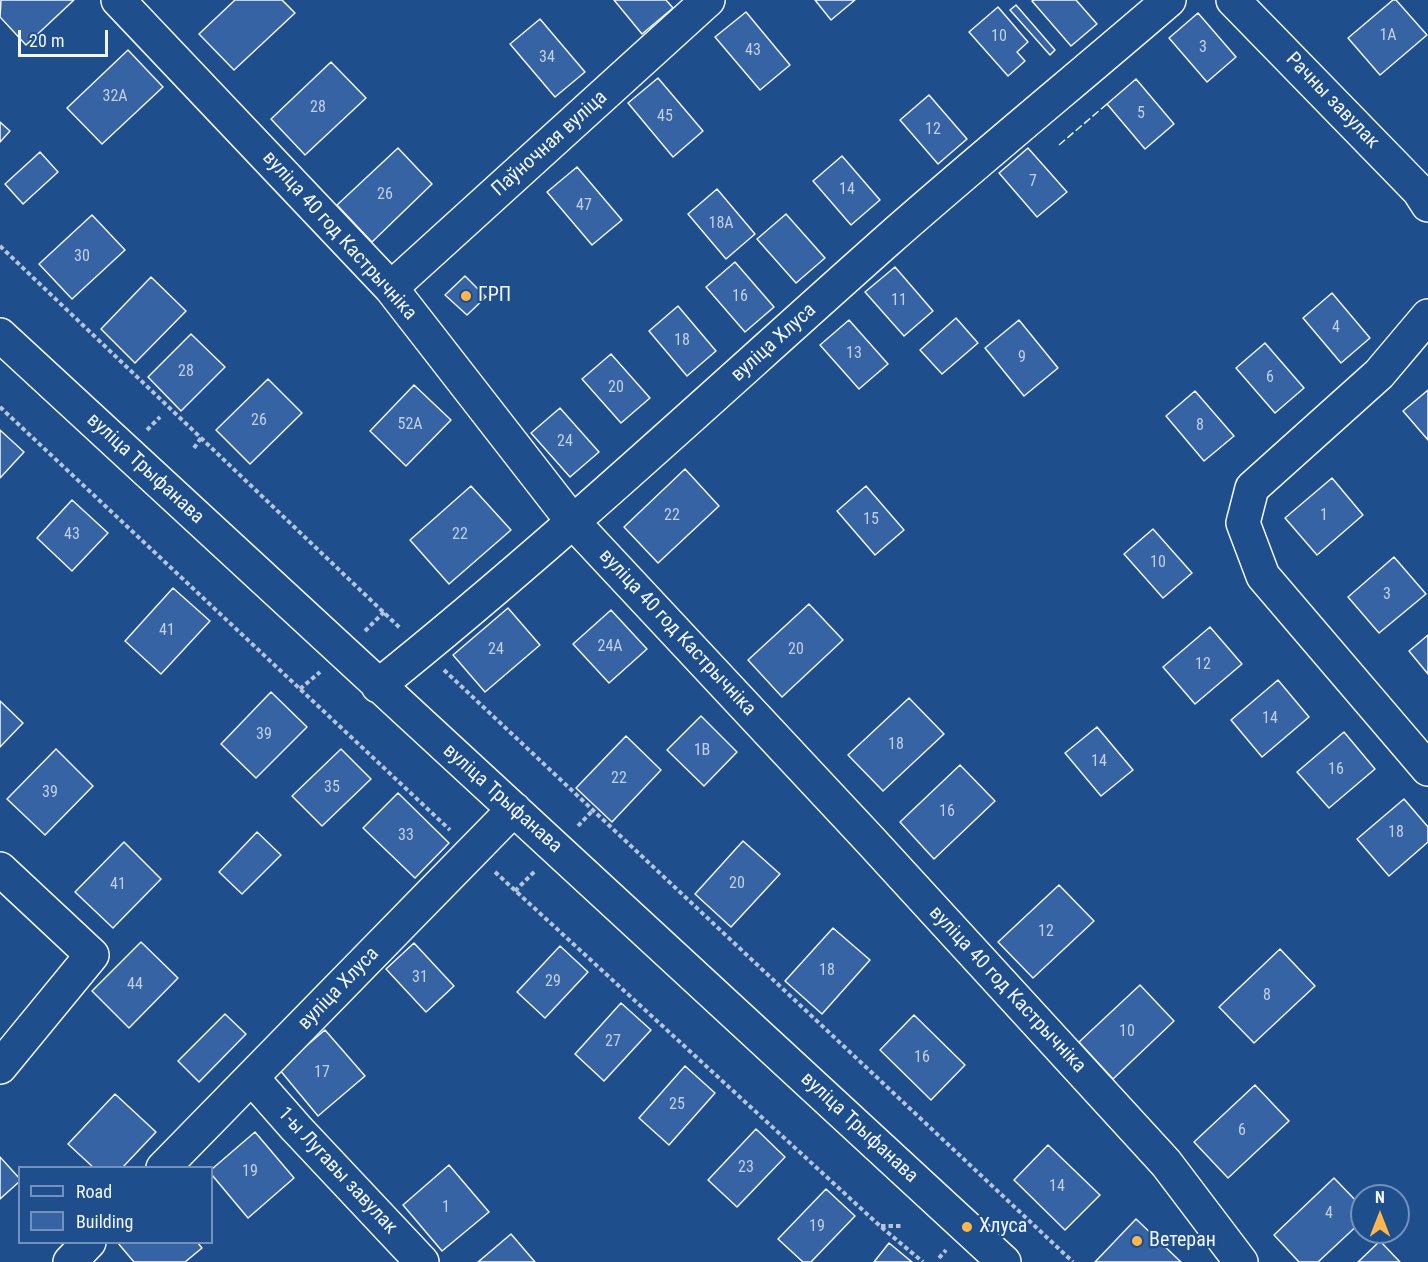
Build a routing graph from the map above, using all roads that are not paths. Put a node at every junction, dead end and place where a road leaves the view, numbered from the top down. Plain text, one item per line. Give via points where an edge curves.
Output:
1 (118, 0) edge
2 (708, 0) edge
3 (1169, 0) edge
4 (1233, 0) edge
5 (1428, 205) edge
6 (391, 288) junction
7 (1428, 316) edge
8 (0, 334) edge
9 (573, 522) junction
10 (378, 686) junction
11 (1428, 769) edge
12 (514, 809) junction
13 (0, 869) edge
14 (0, 1068) edge
15 (252, 1078) junction
16 (165, 1166) edge
17 (87, 1244) edge
18 (70, 1262) edge
19 (422, 1262) edge
20 (1004, 1262) edge
21 (1241, 1262) edge

1 - 6 street, вуліца 40 год Кастрычніка
2 - 6 street, Паўночная вуліца
3 - 9 street, вуліца Хлуса via 891,238
4 - 5 street, Рачны завулак via 1419,191
6 - 9 street, вуліца 40 год Кастрычніка
7 - 11 street via 1379,374 1252,488 1243,523 1263,576
8 - 10 street, вуліца Трыфанава
9 - 10 street, вуліца Хлуса
9 - 21 street, вуліца 40 год Кастрычніка via 1166,1163
10 - 12 street, вуліца Трыфанава
12 - 15 street, вуліца Хлуса
12 - 20 street, вуліца Трыфанава
13 - 14 street via 92,955
15 - 16 street, вуліца Хлуса
15 - 19 street, 1-ы Лугавы завулак
17 - 18 street

